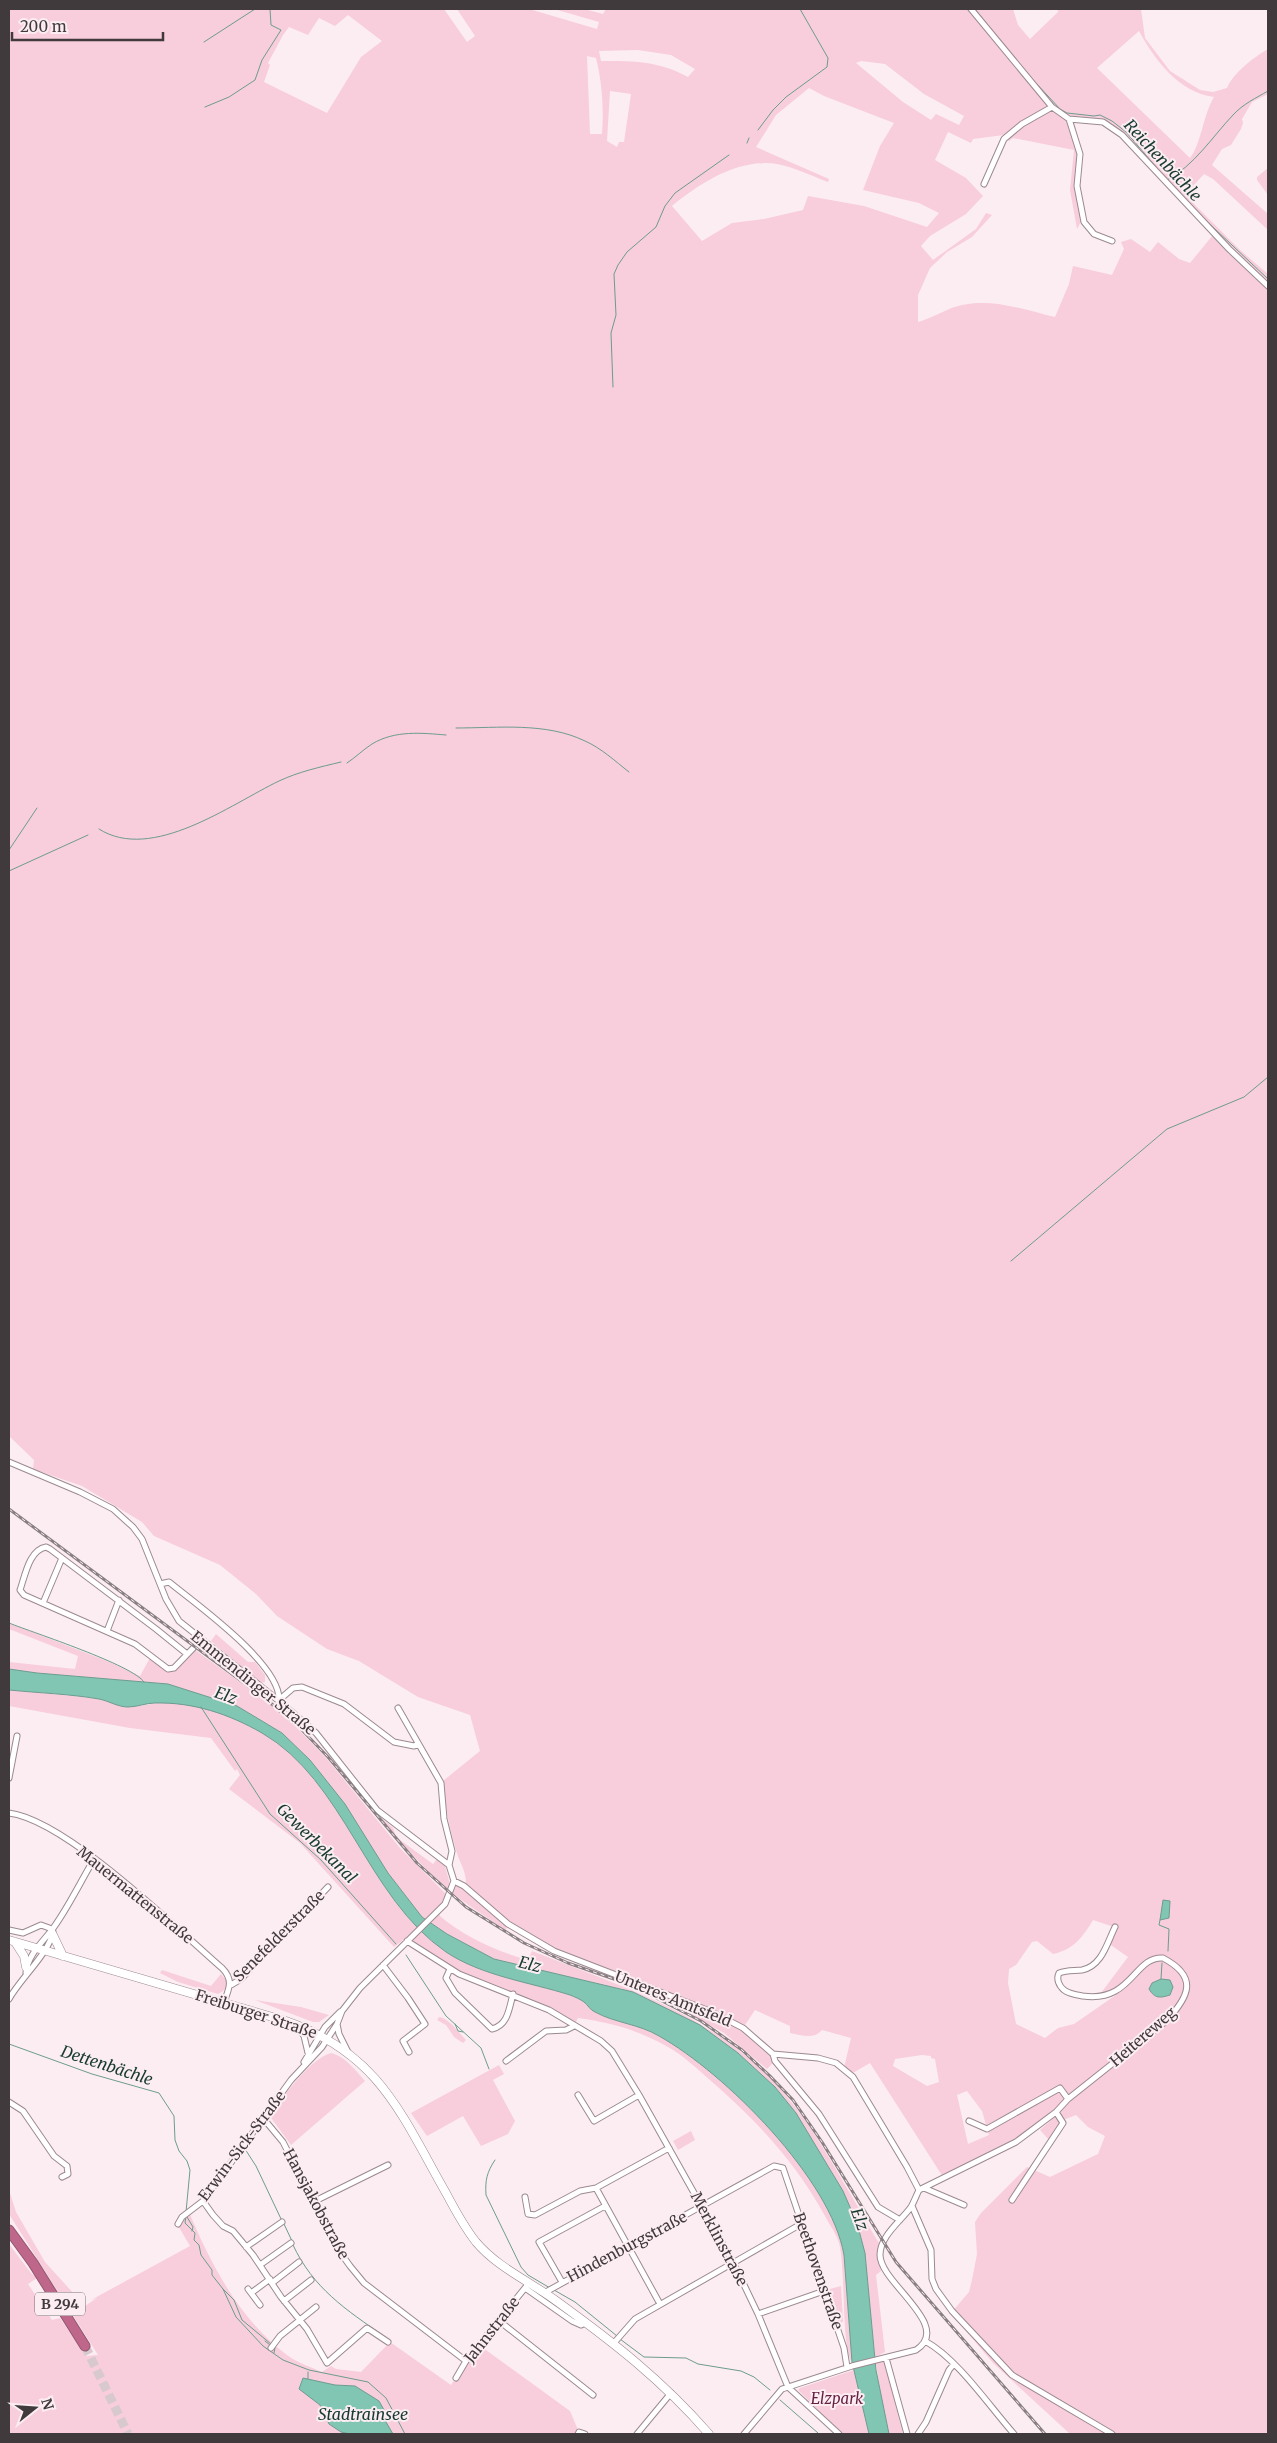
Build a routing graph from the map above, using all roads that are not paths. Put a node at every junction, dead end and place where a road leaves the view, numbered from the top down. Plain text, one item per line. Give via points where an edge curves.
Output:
1 (971, 9) edge
2 (1052, 107) junction
3 (1069, 119) junction
4 (984, 184) dead end
5 (1112, 241) dead end
6 (1268, 286) edge
7 (9, 1462) edge
8 (62, 1558) junction
9 (160, 1584) junction
10 (119, 1600) junction
11 (43, 1603) junction
12 (107, 1631) junction
13 (201, 1640) junction
14 (187, 1654) junction
15 (279, 1701) junction
16 (398, 1708) dead end
17 (17, 1736) dead end
18 (418, 1744) junction
19 (9, 1778) edge
20 (9, 1813) edge
21 (94, 1859) junction
22 (449, 1865) junction
23 (454, 1881) junction
24 (328, 1887) dead end
25 (1115, 1927) dead end
26 (9, 1930) edge
27 (53, 1932) junction
28 (409, 1939) junction
29 (12, 1941) edge
30 (41, 1949) junction
31 (63, 1956) junction
32 (383, 1965) junction
33 (450, 1969) junction
34 (26, 1970) junction
35 (230, 1985) junction
36 (513, 1994) junction
37 (9, 1999) edge
38 (224, 2002) junction
39 (342, 2011) junction
40 (295, 2024) junction
41 (337, 2024) junction
42 (574, 2026) junction
43 (324, 2036) junction
44 (348, 2052) junction
45 (409, 2052) dead end
46 (308, 2053) junction
47 (773, 2054) junction
48 (506, 2061) dead end
49 (303, 2064) junction
50 (578, 2095) dead end
51 (639, 2095) junction
52 (1068, 2099) junction
53 (9, 2102) edge
54 (1056, 2112) junction
55 (263, 2118) junction
56 (969, 2121) dead end
57 (669, 2148) junction
58 (388, 2165) dead end
59 (786, 2174) joint
60 (62, 2177) dead end
61 (596, 2188) junction
62 (921, 2189) junction
63 (525, 2197) dead end
64 (1012, 2200) dead end
65 (203, 2201) junction
66 (313, 2202) junction
67 (964, 2205) dead end
68 (605, 2206) junction
69 (912, 2206) junction
70 (702, 2207) junction
71 (900, 2220) junction
72 (282, 2222) dead end
73 (178, 2224) dead end
74 (801, 2224) junction
75 (9, 2230) edge
76 (291, 2243) dead end
77 (246, 2247) junction
78 (629, 2247) junction
79 (299, 2262) dead end
80 (734, 2264) junction
81 (260, 2265) junction
82 (311, 2280) dead end
83 (271, 2281) junction
84 (560, 2284) junction
85 (527, 2285) junction
86 (547, 2291) junction
87 (824, 2291) junction
88 (284, 2301) junction
89 (660, 2304) junction
90 (260, 2305) dead end
91 (316, 2307) dead end
92 (758, 2314) junction
93 (300, 2319) junction
94 (498, 2320) junction
95 (586, 2323) junction
96 (925, 2341) junction
97 (388, 2342) dead end
98 (615, 2342) junction
99 (85, 2346) tunnel mouth
100 (271, 2348) dead end
101 (884, 2358) junction
102 (466, 2361) junction
103 (954, 2364) junction
104 (850, 2367) junction
105 (456, 2378) dead end
106 (788, 2387) junction
107 (671, 2392) junction
108 (592, 2395) dead end
109 (578, 2434) edge
110 (585, 2434) edge
111 (637, 2434) edge
112 (709, 2434) edge
113 (744, 2434) edge
114 (839, 2434) edge
115 (907, 2434) edge
116 (918, 2434) edge
117 (1014, 2434) edge
118 (1112, 2434) edge

1 - 2 street
2 - 3 street
2 - 4 street via 1004,139
3 - 5 street via 1078,145 1078,200 1084,222 1094,234
3 - 6 street via 1103,122 1122,135
7 - 9 street, Emmendinger Straße via 113,1509 142,1539
8 - 10 street
8 - 11 street
8 - 11 street via 46,1547 40,1548 30,1563 20,1590
9 - 13 street, Emmendinger Straße via 176,1617
9 - 15 street via 169,1582 242,1642 276,1684
10 - 12 street
10 - 14 street
11 - 12 street
12 - 14 street via 135,1644 168,1669 174,1668
13 - 14 street
13 - 15 street, Emmendinger Straße
15 - 18 street via 292,1688 302,1686 344,1704 394,1742
15 - 22 street, Emmendinger Straße via 316,1733 377,1810
16 - 18 street
17 - 19 street
18 - 22 street via 442,1783 444,1819 452,1851
20 - 21 street, Mauermattenstraße via 32,1818
21 - 27 street
21 - 35 street, Mauermattenstraße via 224,1970
22 - 23 street
23 - 28 street via 449,1897 438,1912
23 - 47 street, Unteres Amtsfeld via 529,1938 554,1951 712,2012 743,2028
24 - 35 street, Senefelderstraße via 241,1979
25 - 52 street, Heitereweg via 1094,1965 1058,1972 1058,1981 1064,1990 1076,1995 1103,1997 1116,1992 1149,1960 1163,1958 1178,1967 1184,1976 1187,1986 1185,1998 1166,2021
26 - 27 street via 23,1934 40,1925
27 - 30 street
27 - 31 street
28 - 32 street
28 - 33 street, Merklinstraße
29 - 30 street, Freiburger Straße
29 - 34 street via 24,1956
30 - 31 street, Freiburger Straße
30 - 34 street
31 - 38 street, Freiburger Straße
32 - 39 street
32 - 45 street via 425,2024 403,2041
33 - 36 street, Merklinstraße
33 - 36 street via 446,1978 455,1993 492,2029 506,2022
34 - 37 street
35 - 38 street
36 - 42 street, Merklinstraße via 549,2010
38 - 40 street, Freiburger Straße
39 - 41 street
39 - 43 street
40 - 43 street, Freiburger Straße
40 - 46 street via 304,2036
41 - 43 street
41 - 44 street
42 - 48 street via 566,2030 546,2031
42 - 51 street, Merklinstraße via 612,2051
43 - 44 street, Freiburger Straße
43 - 46 street, Erwin-Sick-Straße
43 - 49 street, Erwin-Sick-Straße
44 - 85 street, Freiburger Straße via 367,2068 391,2097 459,2217 477,2242
46 - 49 street, Erwin-Sick-Straße
47 - 62 street via 818,2058 844,2068 853,2077
47 - 71 street, Unteres Amtsfeld via 775,2061 819,2114 878,2207
49 - 55 street, Erwin-Sick-Straße
50 - 51 street via 594,2121
51 - 57 street, Merklinstraße
52 - 54 street, Heitereweg
52 - 56 street via 1064,2090 1056,2088 1036,2103 987,2129
53 - 60 street via 23,2111 54,2156 67,2166 68,2174
54 - 62 street, Heitereweg via 1016,2142
54 - 64 street via 1063,2123
55 - 65 street, Erwin-Sick-Straße
55 - 66 street, Hansjakobstraße via 283,2142
57 - 61 street
57 - 70 street, Merklinstraße
58 - 66 street
59 - 70 street, Hindenburgstraße via 783,2168 774,2166
59 - 74 street, Beethovenstraße
61 - 63 street via 580,2191 531,2216
61 - 68 street
62 - 67 street
62 - 69 street
65 - 73 street, Erwin-Sick-Straße
65 - 77 street
66 - 102 street, Hansjakobstraße via 337,2248 364,2283
68 - 78 street
68 - 84 street via 539,2242
69 - 71 street
69 - 118 street via 931,2250 932,2279 952,2311 1012,2376
70 - 78 street, Hindenburgstraße
70 - 80 street, Merklinstraße
71 - 96 street via 881,2246 880,2261 886,2273 920,2313 926,2325
72 - 77 street
74 - 80 street
74 - 87 street, Beethovenstraße
75 - 99 highway, B 294
76 - 81 street
77 - 81 street
78 - 84 street, Hindenburgstraße
78 - 89 street
79 - 83 street
80 - 89 street
80 - 92 street, Merklinstraße
81 - 83 street
82 - 88 street
83 - 88 street
83 - 90 street via 249,2291
84 - 86 street, Hindenburgstraße
85 - 86 street, Freiburger Straße
85 - 94 street, Jahnstraße
85 - 95 street, Freiburger Straße via 572,2321 581,2325
86 - 95 street, Freiburger Straße
87 - 92 street
87 - 104 street, Beethovenstraße
88 - 93 street
89 - 98 street via 635,2319
91 - 93 street
92 - 106 street, Merklinstraße
93 - 97 street via 327,2363 367,2328
93 - 100 street
94 - 102 street, Jahnstraße
94 - 108 street
95 - 98 street, Freiburger Straße
96 - 101 street via 917,2350
96 - 103 street
98 - 107 street, Freiburger Straße
101 - 104 street
101 - 115 street
102 - 105 street, Jahnstraße
103 - 116 street
103 - 117 street
104 - 106 street
106 - 113 street via 776,2395
106 - 114 street
107 - 111 street
107 - 112 street, Freiburger Straße
109 - 110 street

